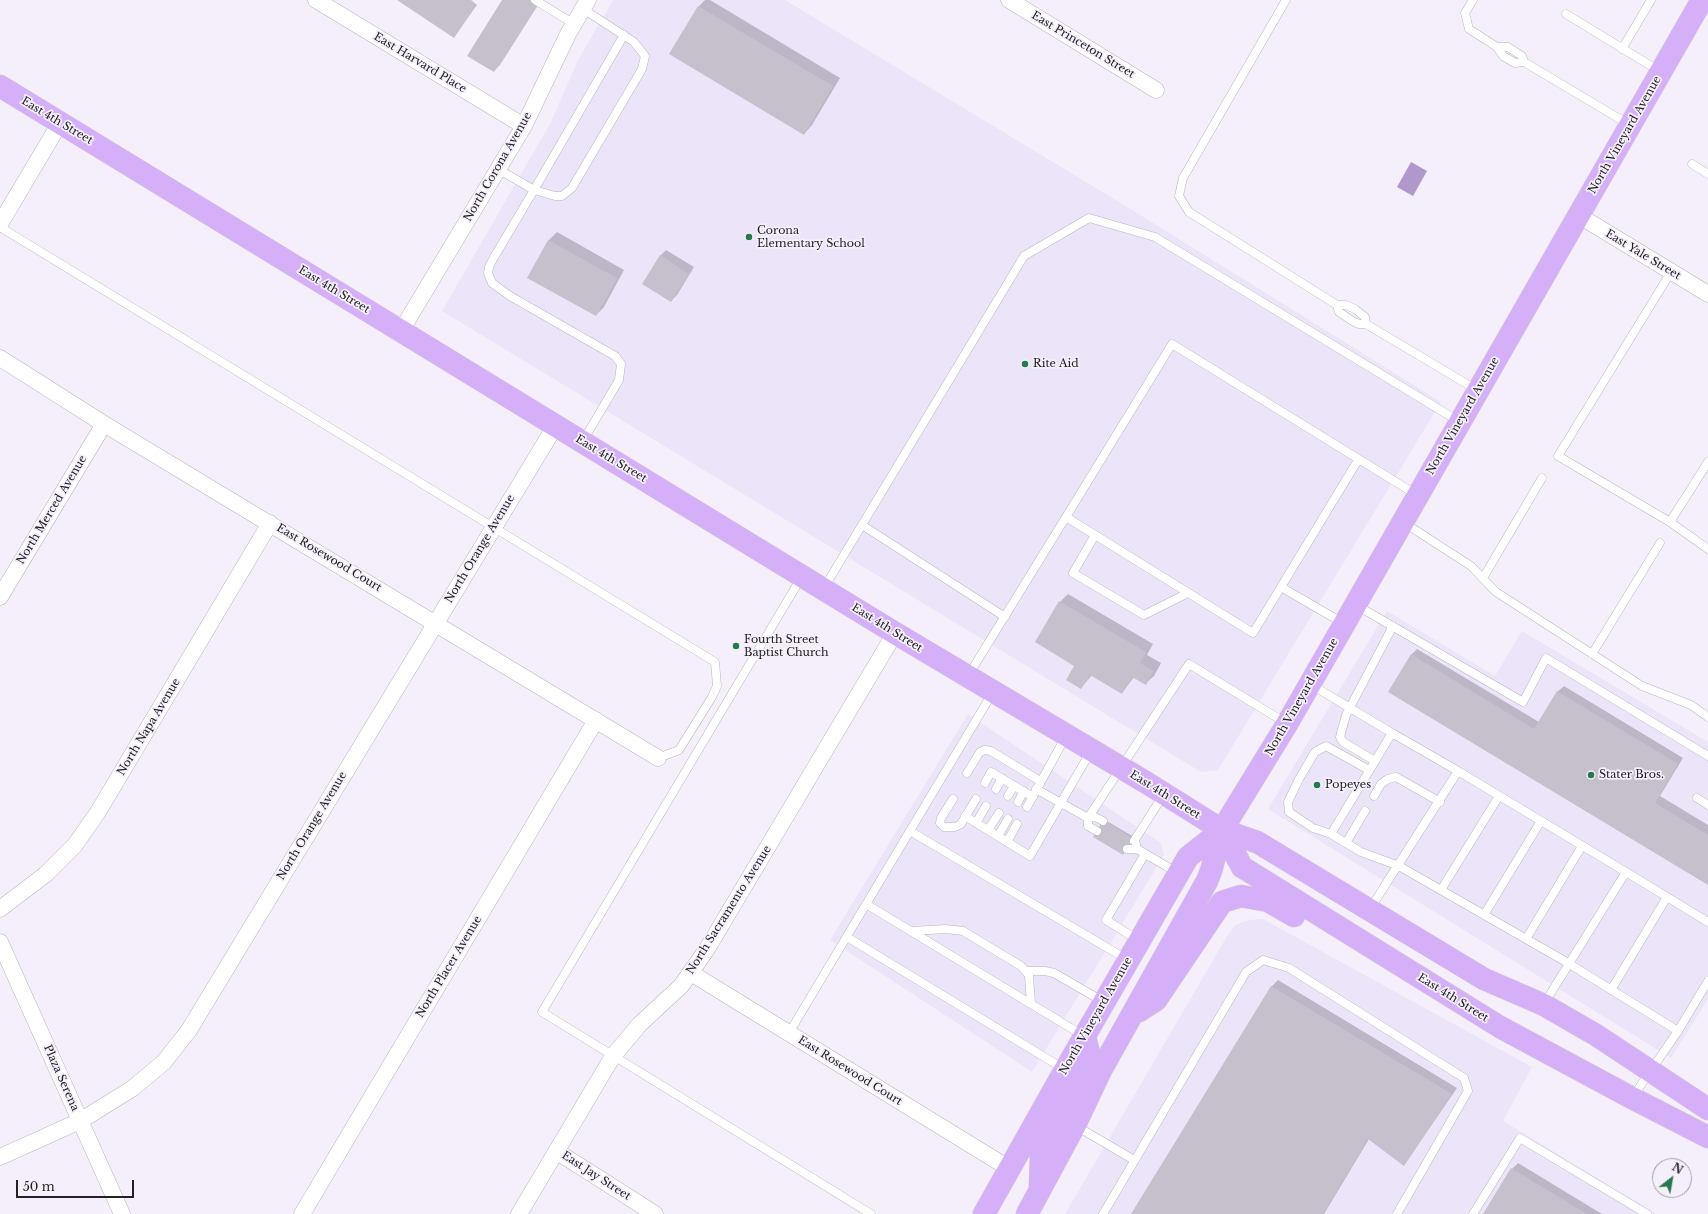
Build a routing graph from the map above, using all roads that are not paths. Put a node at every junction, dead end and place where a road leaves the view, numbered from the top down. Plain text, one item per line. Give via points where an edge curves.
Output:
1 (316, 0) edge
2 (535, 0) edge
3 (1009, 0) edge
4 (1286, 0) edge
5 (1473, 0) edge
6 (1651, 0) edge
7 (1700, 4) edge
8 (586, 5) edge
9 (1566, 14) dead end
10 (574, 24) junction
11 (624, 35) junction
12 (1622, 49) junction
13 (1661, 72) junction
14 (0, 86) edge
15 (1156, 90) dead end
16 (60, 123) junction
17 (524, 126) junction
18 (1630, 126) junction
19 (1692, 164) dead end
20 (498, 169) junction
21 (1708, 174) edge
22 (534, 190) junction
23 (1578, 216) junction
24 (0, 225) edge
25 (1671, 272) junction
26 (1708, 294) edge
27 (401, 331) junction
28 (0, 358) edge
29 (1478, 391) junction
30 (1460, 422) junction
31 (104, 424) junction
32 (556, 425) junction
33 (583, 442) junction
34 (1358, 460) junction
35 (1708, 462) edge
36 (1542, 478) dead end
37 (1418, 495) junction
38 (1066, 517) junction
39 (1403, 522) junction
40 (1670, 522) junction
41 (270, 523) junction
42 (862, 525) junction
43 (494, 528) junction
44 (1095, 535) junction
45 (1660, 543) dead end
46 (1708, 548) edge
47 (803, 576) junction
48 (1483, 578) junction
49 (1281, 587) junction
50 (824, 588) junction
51 (1188, 593) junction
52 (0, 597) edge
53 (1356, 604) junction
54 (1005, 617) junction
55 (436, 622) junction
56 (1344, 624) junction
57 (1393, 626) junction
58 (895, 633) junction
59 (1592, 654) junction
60 (968, 676) junction
61 (1310, 684) junction
62 (993, 691) junction
63 (1349, 708) junction
64 (1708, 716) edge
65 (596, 720) junction
66 (1287, 724) junction
67 (1392, 733) junction
68 (1067, 736) junction
69 (1091, 750) junction
70 (1708, 756) edge
71 (658, 758) joint
72 (1375, 761) junction
73 (1122, 768) junction
74 (1369, 770) junction
75 (1458, 771) junction
76 (967, 774) dead end
77 (1002, 778) junction
78 (1040, 781) junction
79 (985, 783) dead end
80 (1014, 786) junction
81 (996, 789) dead end
82 (1024, 791) junction
83 (1034, 793) junction
84 (1164, 794) junction
85 (1008, 796) dead end
86 (1374, 796) dead end
87 (1500, 796) junction
88 (1697, 798) dead end
89 (953, 799) dead end
90 (976, 799) dead end
91 (1018, 802) dead end
92 (1060, 802) junction
93 (1440, 802) junction
94 (1708, 805) edge
95 (986, 806) dead end
96 (1027, 807) dead end
97 (1364, 811) dead end
98 (999, 813) dead end
99 (965, 816) junction
100 (1088, 818) junction
101 (1008, 819) dead end
102 (1102, 821) dead end
103 (1541, 821) junction
104 (976, 823) junction
105 (1017, 824) dead end
106 (988, 830) junction
107 (1222, 830) junction
108 (910, 831) junction
109 (1097, 831) dead end
110 (1331, 834) junction
111 (998, 836) junction
112 (1007, 842) junction
113 (1346, 842) junction
114 (1135, 843) junction
115 (1582, 846) junction
116 (1127, 849) dead end
117 (1145, 854) junction
118 (1399, 866) junction
119 (1626, 872) junction
120 (1178, 874) junction
121 (1441, 890) junction
122 (1667, 897) junction
123 (866, 904) junction
124 (0, 909) edge
125 (1370, 909) junction
126 (1484, 915) junction
127 (1708, 922) edge
128 (910, 931) junction
129 (847, 937) junction
130 (1526, 939) junction
131 (1140, 941) junction
132 (0, 942) edge
133 (1129, 961) junction
134 (1568, 963) junction
135 (1027, 971) junction
136 (691, 973) junction
137 (1708, 981) edge
138 (1611, 990) junction
139 (1105, 1002) junction
140 (1031, 1004) junction
141 (1544, 1005) junction
142 (1480, 1015) junction
143 (1131, 1016) junction
144 (1678, 1031) junction
145 (789, 1033) junction
146 (1085, 1037) junction
147 (613, 1056) junction
148 (1065, 1070) junction
149 (1650, 1072) junction
150 (1632, 1098) junction
151 (1708, 1109) edge
152 (80, 1121) junction
153 (1075, 1125) junction
154 (1708, 1137) edge
155 (556, 1151) junction
156 (0, 1157) edge
157 (1134, 1160) junction
158 (1010, 1169) junction
159 (1040, 1192) junction
160 (122, 1214) edge
161 (302, 1214) edge
162 (519, 1214) edge
163 (655, 1214) edge
164 (871, 1214) edge
165 (984, 1214) edge
166 (1028, 1214) edge
167 (1102, 1214) edge
168 (1396, 1214) edge
169 (1473, 1214) edge
170 (1647, 1214) edge

1 - 17 street, East Harvard Place
2 - 10 lane
3 - 15 street, East Princeton Street
4 - 29 lane via 1183,178 1179,196 1189,212 1337,305 1339,312 1360,324 1366,324
5 - 18 lane via 1465,13 1469,28 1497,47 1500,54 1519,64 1524,62
6 - 12 lane
7 - 13 main road, North Vineyard Avenue
8 - 10 street, North Corona Avenue
8 - 11 lane
9 - 12 lane
10 - 17 street, North Corona Avenue
11 - 22 lane
11 - 22 lane via 634,42 645,56 642,69 626,98 572,188 562,196
12 - 13 lane
13 - 18 main road, North Vineyard Avenue
14 - 16 main road, East 4th Street
16 - 24 street
16 - 27 main road, East 4th Street
17 - 20 street, North Corona Avenue
18 - 23 main road, North Vineyard Avenue
19 - 21 lane
20 - 22 lane
20 - 27 street, North Corona Avenue
22 - 33 lane via 492,259 488,273 492,283 510,296 615,356 621,364 618,380
23 - 25 street, East Yale Street
23 - 29 main road, North Vineyard Avenue
24 - 43 lane
25 - 26 street, East Yale Street
25 - 40 lane via 1558,456
27 - 32 main road, East 4th Street
28 - 31 street, East Rosewood Court
29 - 30 main road, North Vineyard Avenue
30 - 37 main road, North Vineyard Avenue
30 - 42 lane via 1155,236 1090,218 1024,256
31 - 41 street, East Rosewood Court
31 - 52 street, North Merced Avenue
32 - 33 main road, East 4th Street
32 - 43 street, North Orange Avenue
33 - 47 main road, East 4th Street
34 - 37 lane
34 - 38 lane via 1172,344
34 - 49 lane
35 - 40 lane
36 - 48 lane
37 - 39 main road, North Vineyard Avenue
38 - 44 lane
38 - 54 lane
39 - 48 lane via 1471,566
39 - 53 main road, North Vineyard Avenue
40 - 46 lane
41 - 55 street, East Rosewood Court
41 - 124 street, North Napa Avenue via 75,846 46,874
42 - 50 lane
42 - 54 lane
43 - 55 street, North Orange Avenue
43 - 71 lane via 715,662 717,686 712,697 678,750
44 - 51 lane
44 - 51 lane via 1073,573 1144,615
45 - 59 lane
47 - 50 main road, East 4th Street
47 - 147 lane via 542,1012
48 - 59 lane via 1496,592
49 - 51 lane via 1253,633
49 - 56 lane
50 - 58 main road, East 4th Street
53 - 56 main road, North Vineyard Avenue
53 - 57 lane
54 - 60 lane
55 - 65 street, East Rosewood Court
55 - 152 street, North Orange Avenue via 190,1030 164,1062 133,1088
56 - 61 main road, North Vineyard Avenue
57 - 63 lane
57 - 70 lane via 1523,702 1546,658
58 - 60 main road, East 4th Street
58 - 136 street, North Sacramento Avenue
59 - 64 lane via 1642,686 1691,704
60 - 62 main road, East 4th Street
61 - 63 lane
61 - 66 main road, North Vineyard Avenue
62 - 68 main road, East 4th Street
62 - 108 lane
63 - 67 lane
63 - 72 lane via 1340,737 1343,742
65 - 71 street, East Rosewood Court
65 - 161 street, North Placer Avenue
66 - 73 lane via 1189,664
66 - 107 main road, North Vineyard Avenue
67 - 72 lane
67 - 75 lane
68 - 69 main road, East 4th Street
68 - 78 lane
69 - 73 main road, East 4th Street
69 - 92 lane
72 - 74 lane
73 - 84 main road, East 4th Street
73 - 100 lane
74 - 110 lane
74 - 110 lane via 1326,746 1316,752 1299,779 1288,802 1289,812 1313,828
75 - 87 lane
75 - 93 lane
76 - 78 lane via 980,752 985,750 991,751
77 - 79 lane via 991,772
77 - 80 lane
77 - 81 lane
78 - 83 lane
80 - 82 lane
80 - 85 lane
82 - 83 lane
82 - 91 lane
83 - 92 lane
83 - 96 lane
84 - 107 main road, East 4th Street
84 - 114 lane
86 - 93 lane via 1381,784 1388,778 1396,777
87 - 103 lane
87 - 121 lane
88 - 94 lane
89 - 99 lane via 940,823 944,827 955,827
90 - 99 lane
92 - 100 lane
92 - 112 lane via 1030,856
93 - 118 lane
95 - 104 lane
97 - 113 lane
98 - 106 lane
99 - 104 lane
100 - 102 lane via 1095,817
100 - 109 lane via 1088,826
101 - 111 lane
103 - 115 lane
103 - 126 lane
104 - 106 lane
105 - 112 lane
106 - 111 lane
107 - 120 main road, North Vineyard Avenue via 1188,857
107 - 125 main road, East 4th Street via 1257,842
107 - 142 main road, East 4th Street via 1242,867
107 - 143 main road, North Vineyard Avenue via 1207,881
108 - 123 lane
108 - 133 lane
110 - 113 lane
111 - 112 lane
113 - 118 lane via 1361,852
114 - 116 lane
114 - 117 lane
115 - 119 lane
115 - 130 lane
117 - 120 lane
117 - 131 lane via 1106,920
118 - 121 lane
118 - 125 lane
119 - 122 lane
119 - 134 lane
120 - 131 main road, North Vineyard Avenue
121 - 126 lane
122 - 127 lane
122 - 138 lane
123 - 128 lane
123 - 129 lane
125 - 141 main road, East 4th Street via 1484,979
126 - 130 lane
128 - 135 lane via 962,931
128 - 140 lane
129 - 145 lane
129 - 148 lane
130 - 134 lane
131 - 133 main road, North Vineyard Avenue
132 - 152 street, Plaza Serena
133 - 139 main road, North Vineyard Avenue
134 - 138 lane
134 - 141 lane
135 - 139 lane via 1054,973
135 - 140 lane
136 - 145 street, East Rosewood Court
136 - 147 street, North Sacramento Avenue via 681,986 640,1024
137 - 144 lane
138 - 144 lane
139 - 146 main road, North Vineyard Avenue
140 - 146 lane
141 - 149 main road, East 4th Street via 1596,1035
142 - 143 main road via 1446,1007 1268,901 1241,896 1222,902 1156,1000
142 - 150 main road, East 4th Street
143 - 153 main road, North Vineyard Avenue via 1101,1070
144 - 149 lane
145 - 158 street, East Rosewood Court
146 - 148 main road, North Vineyard Avenue
146 - 159 main road via 1089,1053 1087,1067 1041,1156
147 - 155 street, North Sacramento Avenue
147 - 164 lane
148 - 158 main road, North Vineyard Avenue
149 - 150 lane
149 - 151 main road, East 4th Street
150 - 154 main road, East 4th Street
152 - 156 street, North Orange Avenue
152 - 160 street, Plaza Serena
153 - 157 lane
153 - 159 main road, North Vineyard Avenue
155 - 162 street, North Sacramento Avenue
155 - 163 street, East Jay Street
157 - 167 lane
157 - 168 lane via 1246,972 1263,960 1288,968 1464,1078 1468,1091
158 - 165 main road, North Vineyard Avenue
159 - 166 main road, North Vineyard Avenue
169 - 170 lane via 1520,1138

